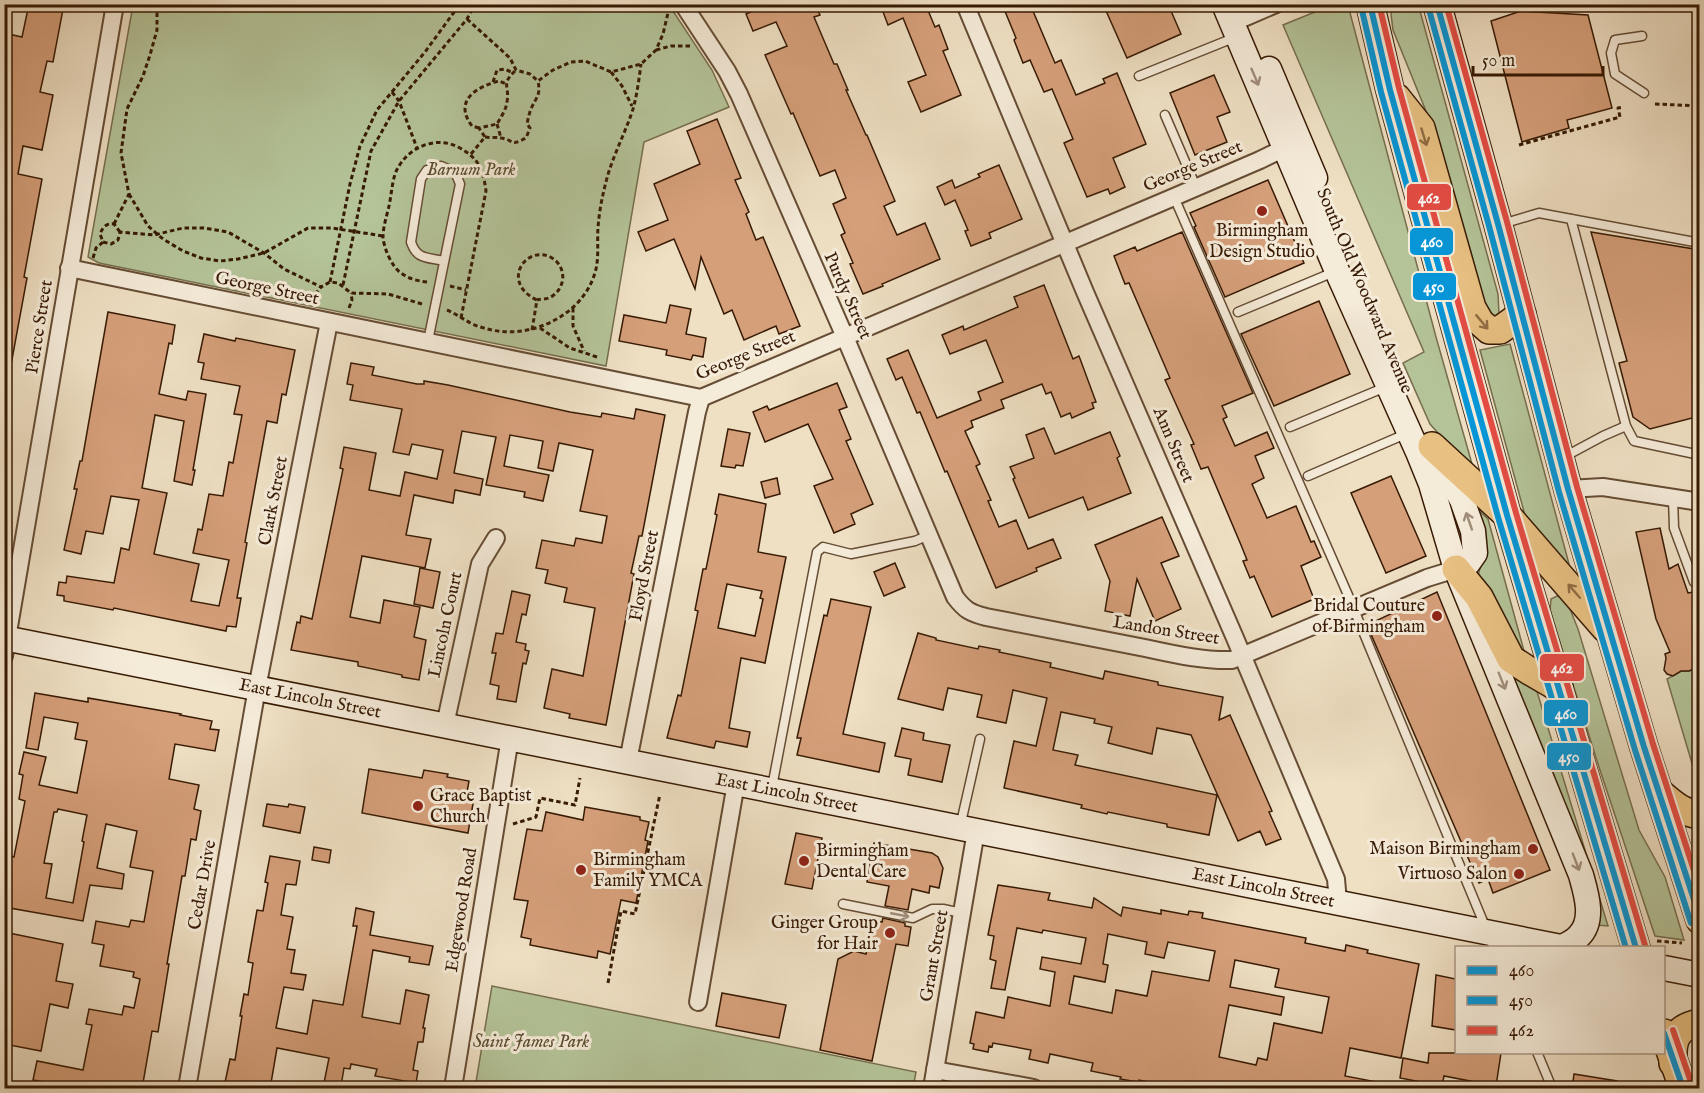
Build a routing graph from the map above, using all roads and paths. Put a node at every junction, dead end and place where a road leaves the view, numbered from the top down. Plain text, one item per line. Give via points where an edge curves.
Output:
1 (115, 4) edge
2 (157, 4) edge
3 (460, 4) edge
4 (475, 4) edge
5 (965, 4) edge
6 (1276, 4) edge
7 (1370, 4) edge
8 (1437, 4) edge
9 (679, 7) edge
10 (1237, 17) edge
11 (467, 19) junction
12 (1642, 36) dead end
13 (691, 46) dead end
14 (656, 50) junction
15 (641, 64) junction
16 (514, 72) junction
17 (611, 72) junction
18 (1139, 76) dead end
19 (538, 81) junction
20 (493, 82) junction
21 (506, 84) junction
22 (1390, 90) junction
23 (392, 92) junction
24 (1644, 93) dead end
25 (399, 101) junction
26 (1655, 104) dead end
27 (1700, 105) edge
28 (1623, 107) dead end
29 (633, 108) junction
30 (1165, 115) dead end
31 (497, 124) junction
32 (479, 128) junction
33 (485, 137) junction
34 (501, 138) junction
35 (1292, 144) junction
36 (1519, 145) dead end
37 (417, 148) junction
38 (471, 154) junction
39 (1196, 188) junction
40 (129, 194) junction
41 (1174, 197) junction
42 (1570, 219) junction
43 (114, 224) junction
44 (1498, 224) junction
45 (342, 230) junction
46 (120, 232) junction
47 (354, 232) junction
48 (157, 234) junction
49 (383, 236) junction
50 (103, 242) junction
51 (1065, 243) junction
52 (1700, 243) edge
53 (264, 254) junction
54 (93, 261) dead end
55 (444, 261) junction
56 (69, 268) junction
57 (1337, 270) junction
58 (330, 282) junction
59 (432, 282) dead end
60 (343, 285) junction
61 (448, 286) dead end
62 (321, 287) junction
63 (466, 290) junction
64 (351, 292) junction
65 (537, 300) junction
66 (427, 305) dead end
67 (313, 308) dead end
68 (573, 308) junction
69 (444, 309) dead end
70 (1238, 312) dead end
71 (1522, 314) junction
72 (348, 315) dead end
73 (461, 318) junction
74 (329, 322) junction
75 (540, 328) junction
76 (532, 330) junction
77 (845, 337) junction
78 (428, 341) junction
79 (585, 352) junction
80 (597, 357) dead end
81 (1388, 386) junction
82 (701, 398) junction
83 (1626, 426) junction
84 (1290, 427) dead end
85 (1409, 432) junction
86 (1432, 446) junction
87 (1700, 454) edge
88 (1561, 459) junction
89 (1308, 476) dead end
90 (1568, 489) junction
91 (1673, 497) junction
92 (1700, 502) edge
93 (1507, 515) junction
94 (929, 535) junction
95 (496, 538) dead end
96 (1456, 569) junction
97 (1694, 582) dead end
98 (964, 609) joint
99 (1354, 609) junction
100 (1612, 636) junction
101 (5, 644) edge
102 (1242, 655) junction
103 (257, 688) junction
104 (1559, 688) junction
105 (445, 725) junction
106 (510, 738) junction
107 (980, 739) dead end
108 (628, 761) junction
109 (580, 778) dead end
110 (735, 783) junction
111 (771, 790) junction
112 (1659, 792) junction
113 (660, 794) dead end
114 (1700, 815) edge
115 (512, 824) dead end
116 (968, 829) junction
117 (1338, 902) junction
118 (843, 904) dead end
119 (962, 914) junction
120 (1700, 920) edge
121 (1491, 940) edge
122 (1682, 943) dead end
123 (1646, 944) edge
124 (1554, 946) edge
125 (1565, 946) edge
126 (1665, 968) edge
127 (1700, 975) edge
128 (608, 983) dead end
129 (698, 1002) dead end
130 (1700, 1023) edge
131 (1665, 1037) edge
132 (1537, 1054) edge
133 (1673, 1063) junction
134 (936, 1070) junction
135 (187, 1089) edge
136 (453, 1089) edge
137 (932, 1089) edge
138 (1034, 1089) edge
139 (1552, 1089) edge
140 (1683, 1089) edge

1 - 56 street, Pierce Street
2 - 40 path via 157,30 150,55 127,110 122,153
3 - 23 path
4 - 11 path
5 - 51 street, Ann Street
6 - 10 street
7 - 22 main road
8 - 44 main road
9 - 14 path via 668,13
9 - 77 street, Purdy Street via 727,71 739,94
10 - 18 lane
10 - 35 street, South Old Woodward Avenue
11 - 16 path via 510,58
11 - 25 path
12 - 24 lane via 1615,40 1611,52 1615,74
13 - 14 path
14 - 15 path
15 - 17 path
15 - 29 path
16 - 19 path via 530,74
16 - 20 path via 497,70
16 - 21 path
17 - 19 path via 585,61 571,62
17 - 29 path
19 - 34 path via 538,99 530,111 526,138 511,143
20 - 21 path
20 - 32 path via 466,100 467,119
21 - 31 path via 506,108
22 -> 71 main road via 1421,128 1479,322 1489,330 1500,330
22 - 93 main road
23 - 25 path
23 - 45 path via 377,110 360,146
25 - 37 path
25 - 47 path via 370,151
26 - 27 path
28 - 36 path via 1618,108 1620,117
29 - 68 path via 606,182 598,224 597,267 590,288
30 - 39 lane
31 - 32 path
31 - 34 path
32 - 33 path
33 - 34 path
33 - 38 path
35 - 39 street, George Street
35 - 57 street, South Old Woodward Avenue
35 - 86 street, South Old Woodward Avenue
37 - 38 path via 442,142
37 - 49 path via 396,173
38 - 63 path via 484,175 486,191
39 - 41 street, George Street
40 - 43 path
40 - 48 path
41 - 51 street, George Street
41 - 99 lane
42 - 44 lane via 1539,213
42 - 52 lane
42 - 83 lane
43 - 46 path
43 - 50 path via 103,227
44 - 71 main road
45 - 47 path
45 - 53 path via 308,228
45 - 58 path
46 - 48 path
46 - 50 path via 118,240 111,244
47 - 49 path
47 - 60 path
48 - 53 path via 201,258 220,261
48 - 53 path via 183,228 228,232
49 - 59 path via 386,251 400,273 417,281
50 - 54 path via 96,248
51 - 77 street, George Street
51 - 102 street, Ann Street
53 - 62 path
55 - 55 lane via 460,184 455,172 441,166 427,170 421,179 411,242 419,256
55 - 78 lane
56 - 74 street, George Street
56 - 101 street, Pierce Street
57 - 70 lane
57 - 81 street, South Old Woodward Avenue
58 - 60 path
58 - 62 path
60 - 64 path
61 - 63 path
62 - 67 path
63 - 73 path
64 - 66 path via 388,294
64 - 72 path
65 - 65 path via 552,297 564,276 552,257 540,254 520,266 518,277 520,288
65 - 76 path
68 - 75 path
68 - 79 path via 573,326
69 - 73 path
71 - 88 main road
73 - 76 path via 483,328 506,332
74 - 78 street, George Street
74 - 103 street, Clark Street
75 - 76 path
75 - 79 path via 570,348
77 - 82 street, George Street
77 - 94 street, Purdy Street
78 - 82 street, George Street
79 - 80 path
81 - 84 lane
81 - 85 street, South Old Woodward Avenue
82 - 108 street, Floyd Street
83 - 87 lane via 1634,441
83 - 88 lane
85 - 89 lane
85 - 96 street, South Old Woodward Avenue via 1431,484
86 - 93 main road
96 -> 86 street, South Old Woodward Avenue via 1468,563 1475,553 1473,531 1456,488
88 - 90 main road
90 - 91 street via 1603,487
90 - 100 main road
91 - 92 street
91 - 97 lane via 1674,528
100 -> 93 main road
93 - 104 main road
94 - 98 street, Purdy Street via 955,597
94 - 111 lane via 851,554 824,548 817,552
95 - 105 street, Lincoln Court via 480,564
96 - 99 street, Landon Street
96 - 104 main road via 1479,597 1511,659
96 -> 125 street, South Old Woodward Avenue via 1584,886 1588,918 1580,936
98 - 102 street, Landon Street via 986,617 1194,657 1232,660
99 - 102 street, Landon Street
99 - 121 lane
100 - 112 main road
101 - 103 street, East Lincoln Street
102 - 117 street, Ann Street via 1336,879
103 - 105 street, East Lincoln Street
103 - 135 street, Cedar Drive
104 - 123 main road
105 - 106 street, East Lincoln Street
106 - 108 street, East Lincoln Street
106 - 136 street, Edgewood Road
107 - 116 lane
108 - 110 street, East Lincoln Street
109 - 115 path via 575,805 540,798 536,817
110 - 111 street, East Lincoln Street
110 - 129 street
111 - 116 street, East Lincoln Street
112 - 114 main road via 1677,808
112 - 120 main road
113 - 128 path via 635,914 621,911
116 - 117 street, East Lincoln Street
116 - 119 street, Grant Street
117 - 121 street, East Lincoln Street
118 -> 119 lane via 913,918 932,909
119 - 134 street, Grant Street
121 - 124 street, East Lincoln Street
122 - 123 path
126 - 127 street
130 - 133 main road via 1688,1025 1677,1034 1672,1045
131 - 133 main road
132 - 139 lane
133 - 140 main road
134 - 137 street, Grant Street
134 - 138 street

